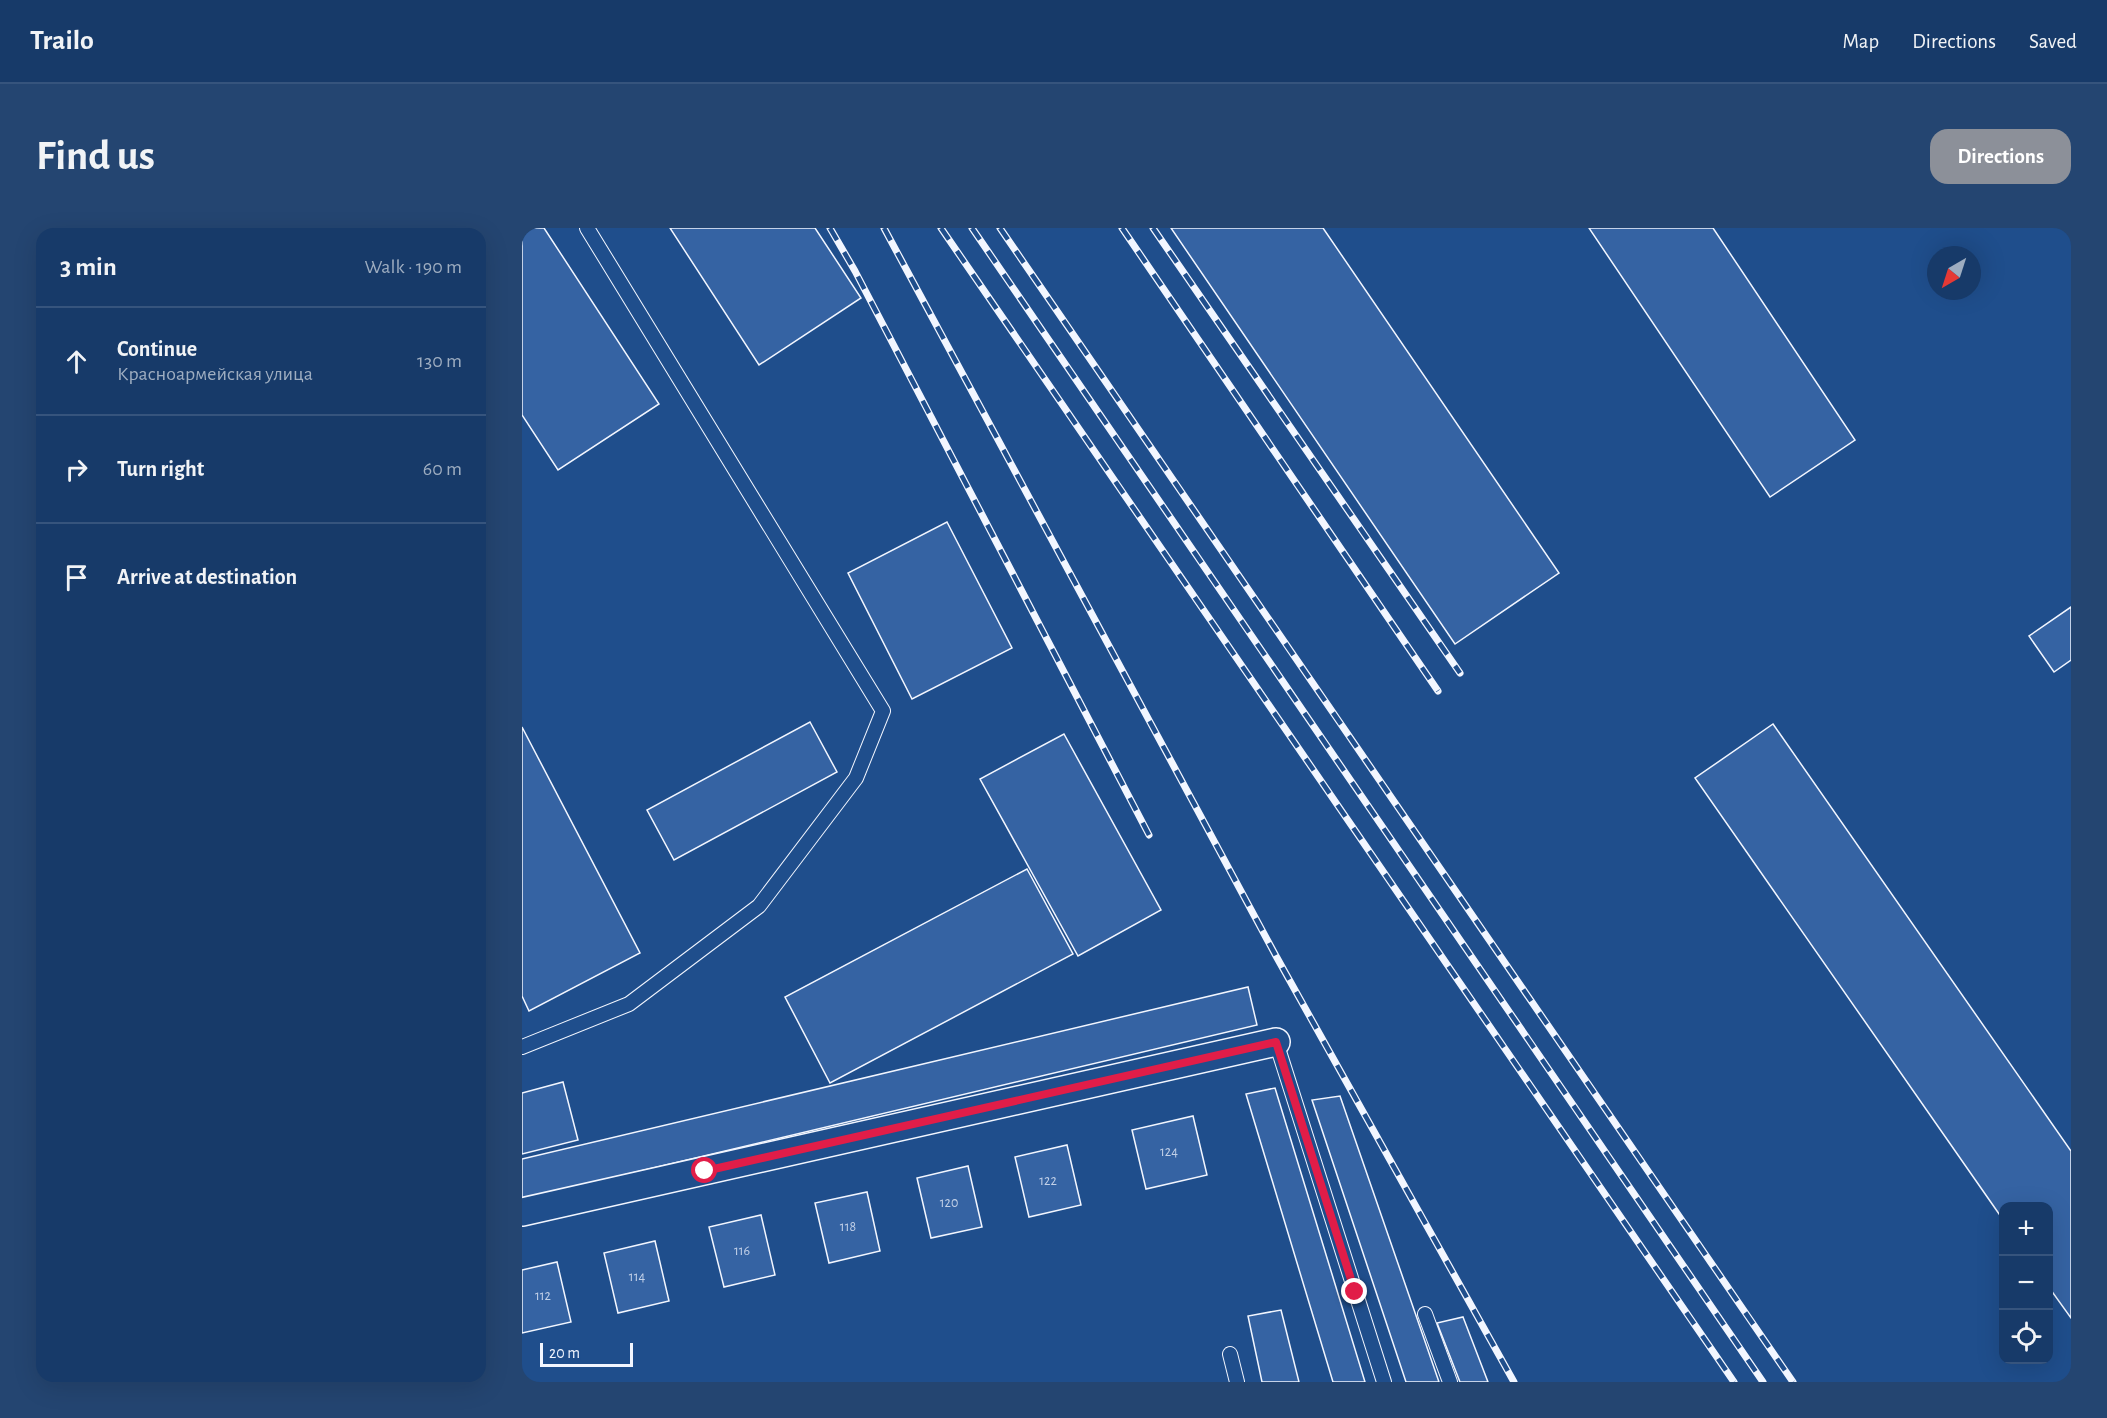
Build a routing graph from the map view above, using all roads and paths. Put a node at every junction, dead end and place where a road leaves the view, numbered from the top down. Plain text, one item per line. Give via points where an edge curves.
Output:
1 (587, 228) edge
2 (1276, 1042) joint
3 (522, 1047) edge
4 (522, 1212) edge
5 (1425, 1314) dead end
6 (1230, 1354) dead end
7 (1237, 1382) edge
8 (1384, 1382) edge
9 (1450, 1382) edge

1 - 3 lane via 883,711 856,778 759,906 629,1004
2 - 4 street
2 - 8 lane
5 - 9 lane
6 - 7 lane

